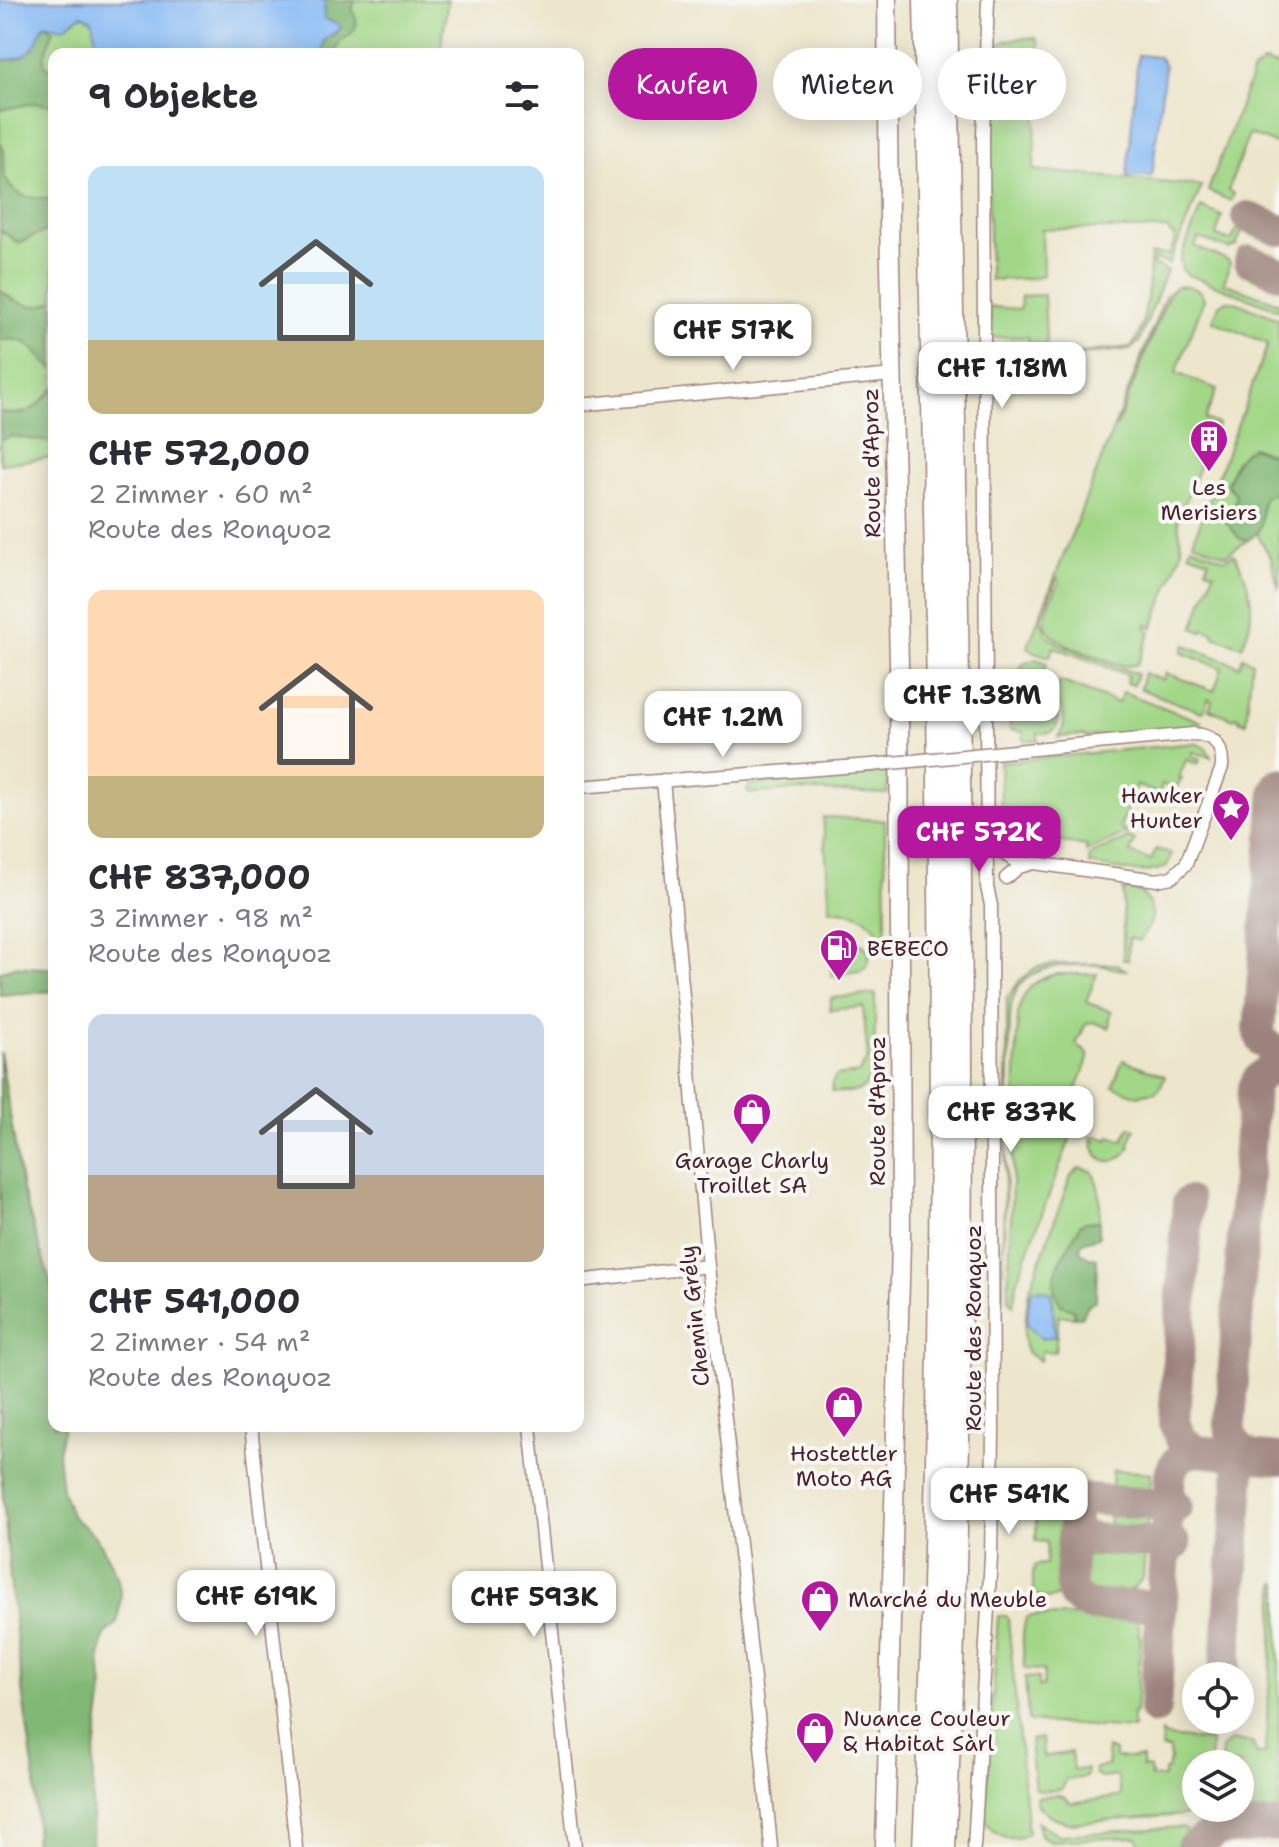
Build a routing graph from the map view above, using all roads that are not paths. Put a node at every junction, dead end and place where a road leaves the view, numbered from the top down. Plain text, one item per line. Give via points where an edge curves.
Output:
1 (887, 0) edge
2 (926, 0) edge
3 (945, 0) edge
4 (988, 0) edge
5 (893, 375) junction
6 (584, 404) edge
7 (663, 780) junction
8 (584, 787) edge
9 (987, 819) junction
10 (987, 848) junction
11 (1005, 854) junction
12 (1027, 864) junction
13 (1006, 878) junction
14 (991, 905) junction
15 (708, 1266) junction
16 (584, 1280) edge
17 (252, 1432) edge
18 (531, 1432) edge
19 (296, 1847) edge
20 (575, 1847) edge
21 (771, 1847) edge
22 (885, 1847) edge
23 (925, 1847) edge
24 (943, 1847) edge
25 (974, 1847) edge

1 - 5 street, Route d'Aproz
2 - 23 highway via 941,1050 937,1517
3 - 24 highway via 960,1177 956,1496
4 - 9 street, Route des Ronquoz via 983,136
5 - 6 street, Route d'Aproz
5 - 22 street, Route d'Aproz via 899,680 896,1242
7 - 8 street
7 - 12 street, bridge via 1198,734 1215,741 1222,767 1186,864 1172,877 1157,880
7 - 15 street, Chemin Grély
9 - 10 street, Route des Ronquoz
9 - 11 street, Route des Ronquoz via 991,837
10 - 13 street
10 - 14 street, Route des Ronquoz
11 - 12 street
11 - 13 street, Route des Ronquoz
12 - 13 street
13 - 14 street, Route des Ronquoz
14 - 25 street, Route des Ronquoz via 992,1526
15 - 16 street
15 - 21 street, Chemin Grély
17 - 19 street
18 - 20 street

